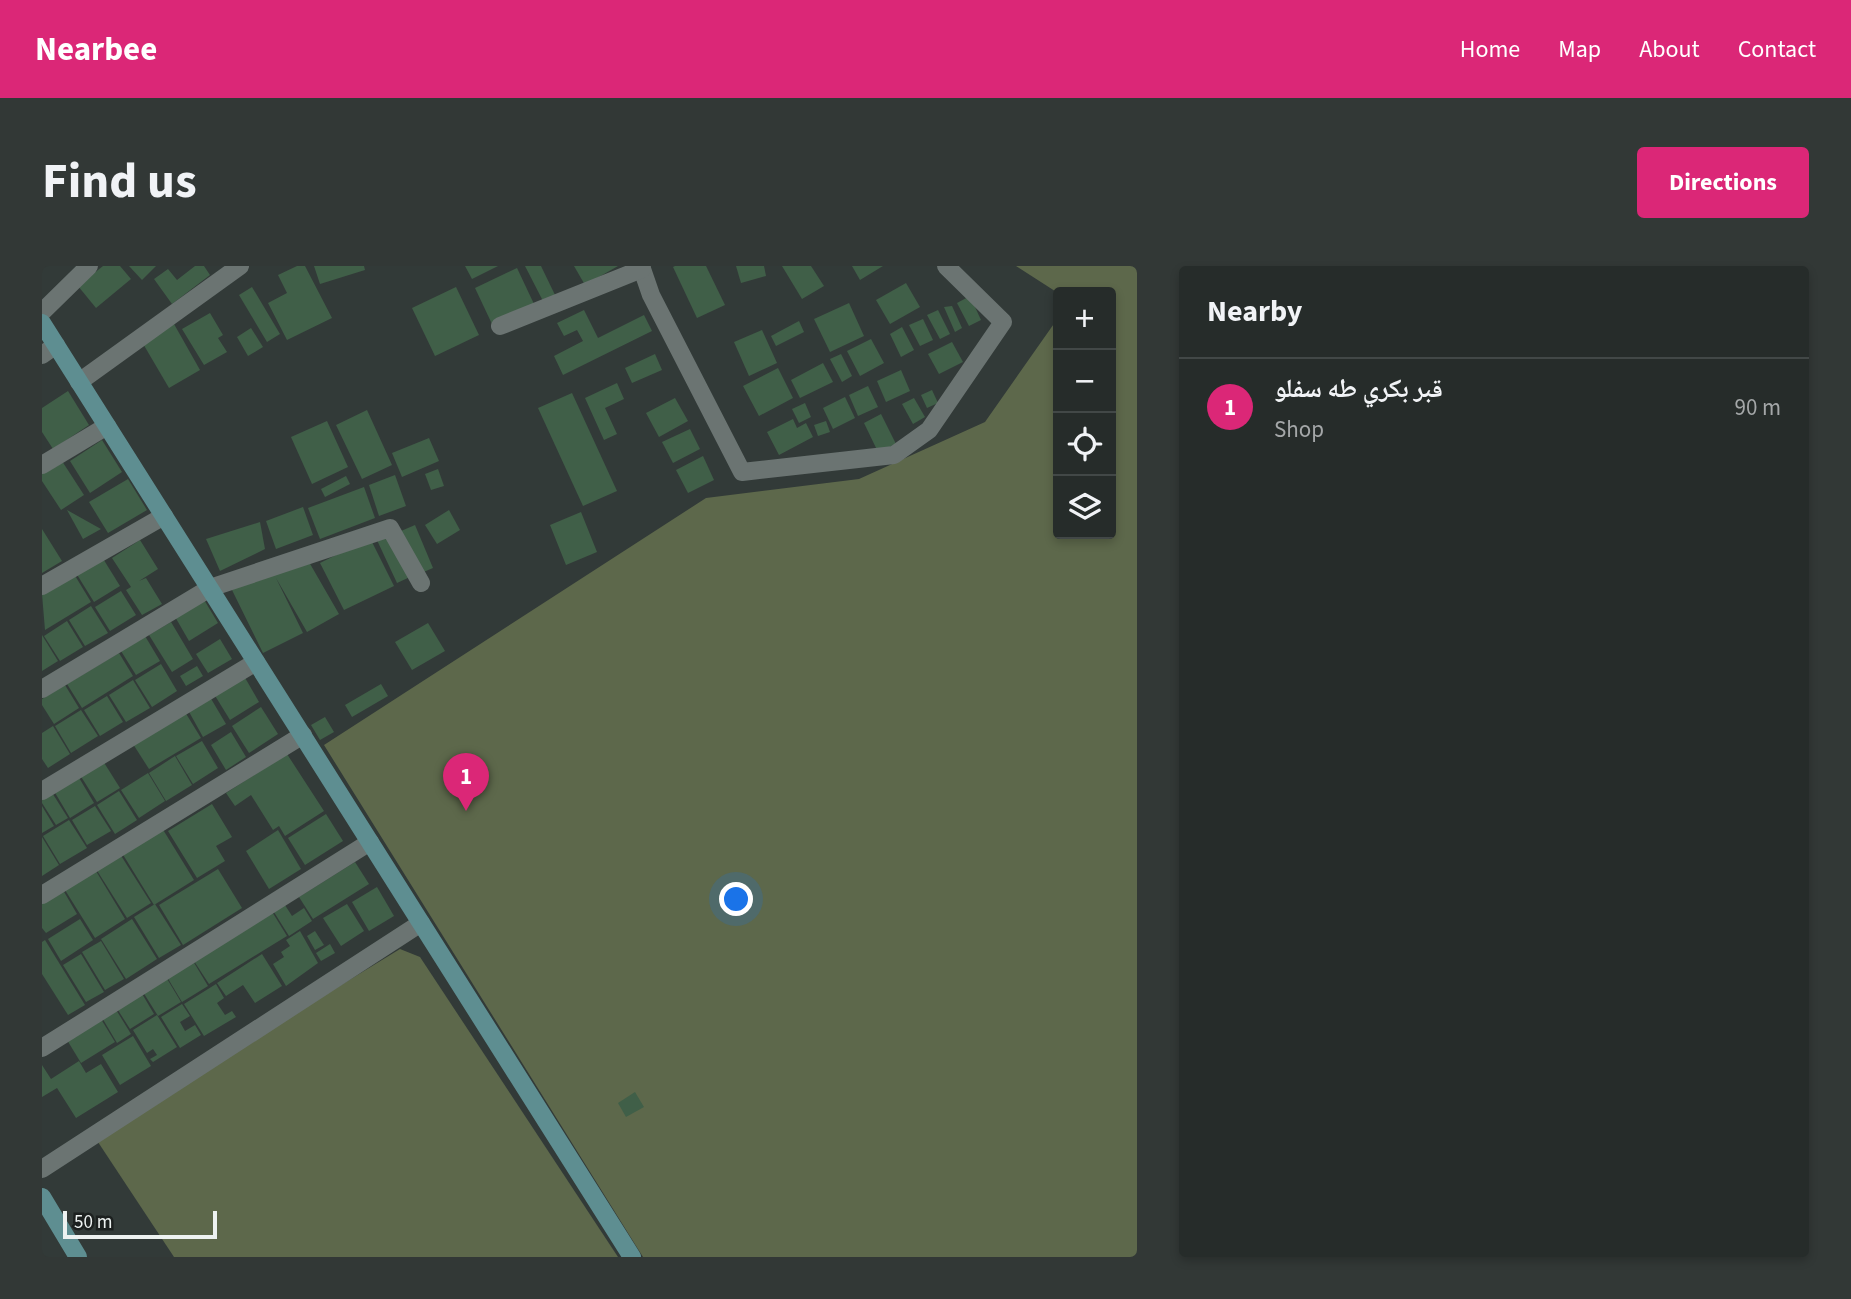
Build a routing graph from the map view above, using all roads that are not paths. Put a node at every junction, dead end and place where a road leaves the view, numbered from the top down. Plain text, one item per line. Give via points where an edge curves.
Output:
1 (89, 266) edge
2 (240, 266) edge
3 (946, 266) edge
4 (642, 268) edge
5 (42, 312) edge
6 (42, 323) edge
7 (500, 327) dead end
8 (49, 350) edge
9 (79, 382) junction
10 (107, 426) junction
11 (42, 464) edge
12 (164, 516) junction
13 (421, 583) dead end
14 (42, 586) edge
15 (210, 589) junction
16 (256, 662) junction
17 (42, 689) edge
18 (303, 735) junction
19 (42, 792) edge
20 (370, 842) junction
21 (42, 895) edge
22 (421, 922) junction
23 (42, 1048) edge
24 (42, 1169) edge
25 (42, 1197) edge
26 (78, 1257) edge
27 (632, 1257) edge

1 - 5 street
2 - 9 street
3 - 4 street via 1003,322 929,430 894,455 742,472 651,295
4 - 7 street
6 - 8 street
8 - 9 street
9 - 10 street
10 - 11 street
10 - 12 street
12 - 14 street
12 - 15 street
13 - 15 street via 390,528
15 - 16 street
15 - 17 street
16 - 18 street
16 - 19 street
18 - 20 street
18 - 21 street
20 - 22 street
20 - 23 street
22 - 24 street
22 - 27 street
25 - 26 street

